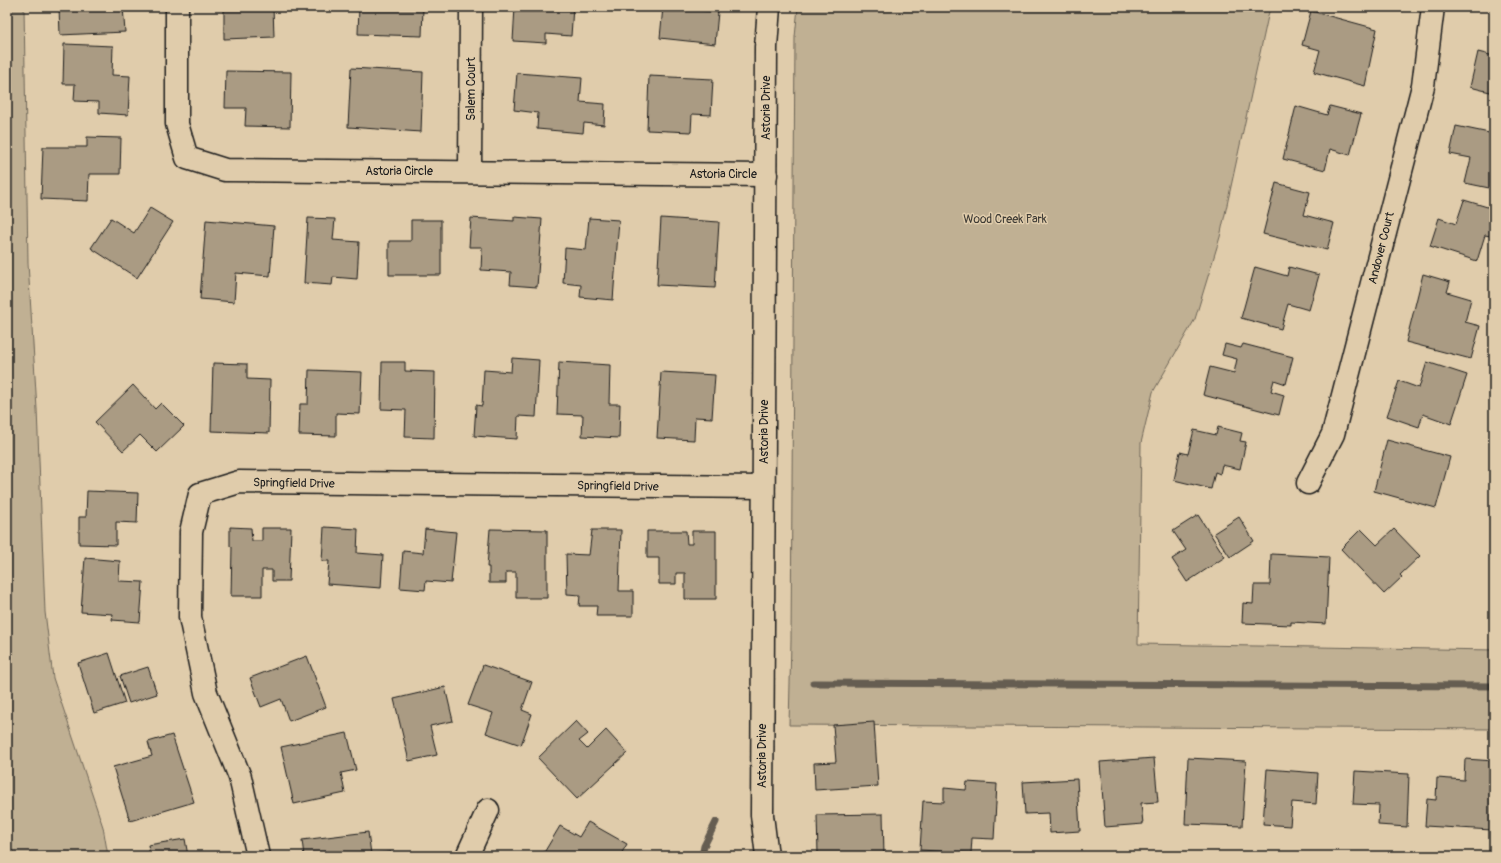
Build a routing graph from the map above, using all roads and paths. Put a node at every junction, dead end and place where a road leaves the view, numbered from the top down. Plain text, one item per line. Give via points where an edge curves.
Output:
1 (177, 7) edge
2 (471, 7) edge
3 (769, 7) edge
4 (1433, 7) edge
5 (470, 171) junction
6 (766, 175) junction
7 (1308, 483) dead end
8 (763, 486) junction
9 (488, 810) dead end
10 (258, 856) edge
11 (467, 856) edge
12 (767, 856) edge

1 - 5 street, Astoria Circle via 177,124 187,158 225,170
2 - 5 street, Salem Court
3 - 6 street, Astoria Drive via 766,48
4 - 7 street, Andover Court via 1422,86 1333,434
5 - 6 street, Astoria Circle
6 - 8 street, Astoria Drive
8 - 10 street, Springfield Drive via 239,482 200,494 191,532 190,616 206,693 240,777
8 - 12 street, Astoria Drive via 762,815
9 - 11 street

